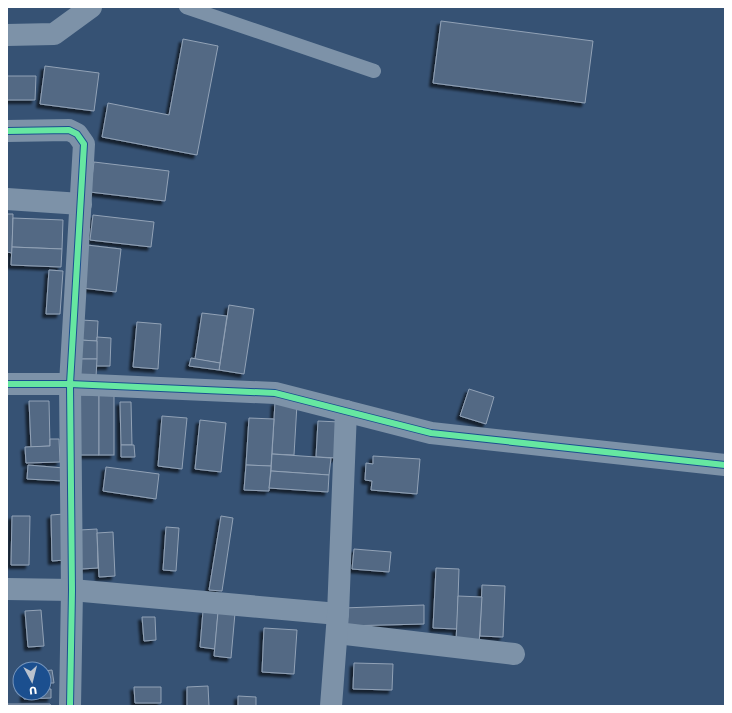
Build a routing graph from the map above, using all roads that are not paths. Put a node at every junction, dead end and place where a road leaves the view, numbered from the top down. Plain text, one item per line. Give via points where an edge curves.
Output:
1 (91, 7) edge
2 (186, 7) edge
3 (7, 35) edge
4 (374, 71) dead end
5 (7, 131) edge
6 (7, 199) edge
7 (81, 204) junction
8 (7, 384) edge
9 (70, 384) junction
10 (346, 411) junction
11 (725, 465) edge
12 (7, 589) edge
13 (72, 590) junction
14 (338, 623) junction
15 (514, 654) dead end
16 (70, 706) edge
17 (331, 706) edge

1 - 3 street via 54,34
2 - 4 lane
5 - 7 street via 69,130 77,134 84,144
6 - 7 street
7 - 9 street
8 - 9 street
9 - 10 street via 275,393
9 - 13 street
10 - 11 street via 431,433
10 - 14 street
12 - 13 street
13 - 14 street
13 - 16 street
14 - 15 street
14 - 17 street

